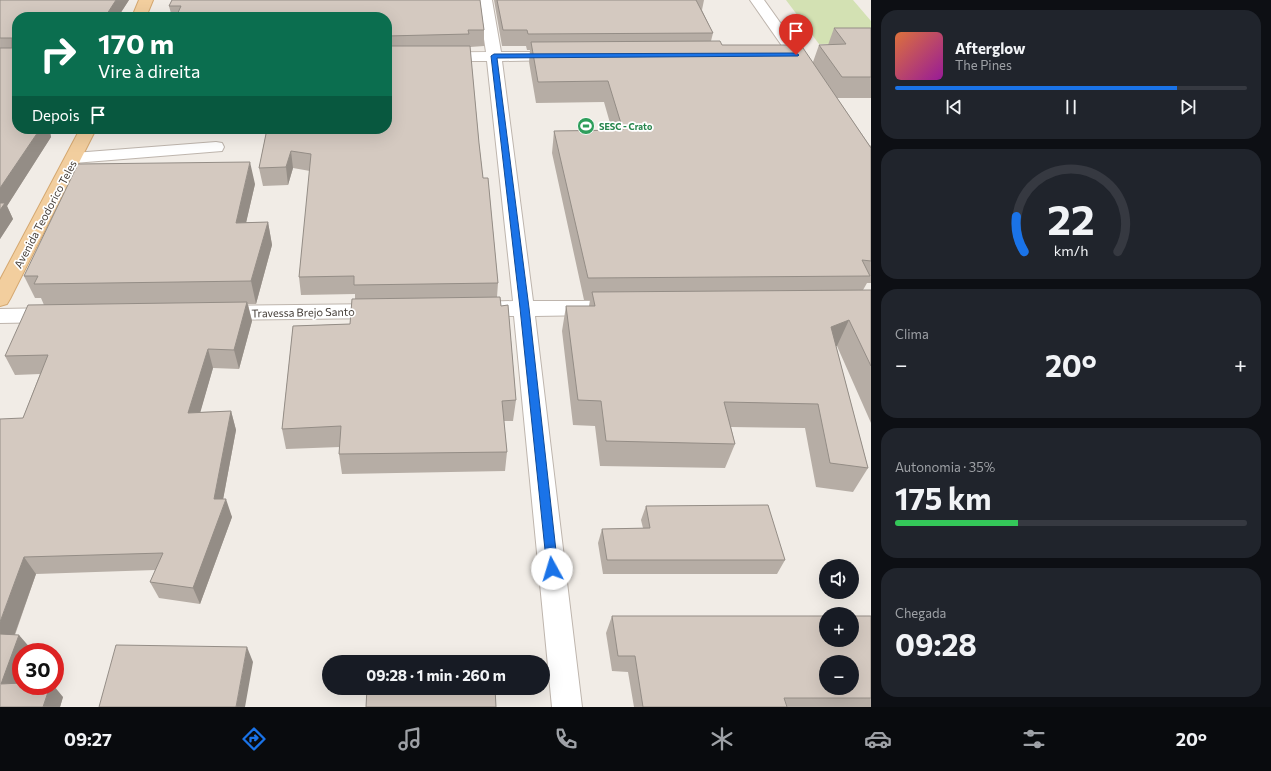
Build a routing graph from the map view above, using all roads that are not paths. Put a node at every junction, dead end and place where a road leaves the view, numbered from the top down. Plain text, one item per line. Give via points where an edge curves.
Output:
1 (146, 0) edge
2 (485, 0) edge
3 (757, 0) edge
4 (141, 12) edge
5 (780, 55) edge
6 (796, 55) junction
7 (494, 56) junction
8 (574, 56) edge
9 (392, 57) edge
10 (814, 82) edge
11 (86, 134) edge
12 (216, 147) dead end
13 (74, 158) junction
14 (0, 299) edge
15 (524, 308) junction
16 (611, 308) edge
17 (461, 309) edge
18 (397, 310) edge
19 (199, 313) edge
20 (72, 315) edge
21 (0, 316) edge
22 (567, 707) edge

1 - 4 main road
2 - 7 street
3 - 6 street
5 - 6 street
6 - 10 street
7 - 8 street
7 - 9 street
7 - 15 street
11 - 13 main road, Avenida Teodorico Teles
12 - 13 street
13 - 14 main road, Avenida Teodorico Teles
15 - 16 street
15 - 17 street
15 - 22 street
18 - 19 street, Travessa Brejo Santo
20 - 21 street

